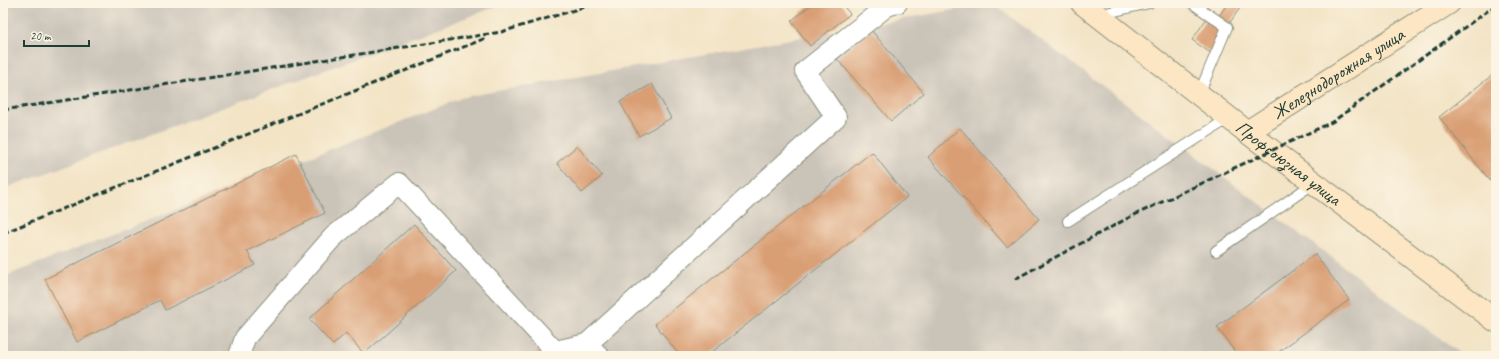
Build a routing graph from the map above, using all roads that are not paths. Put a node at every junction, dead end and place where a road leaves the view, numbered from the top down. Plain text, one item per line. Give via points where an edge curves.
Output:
1 (897, 3) edge
2 (1149, 3) edge
3 (1192, 3) edge
4 (1449, 3) edge
5 (1090, 9) edge
6 (1199, 94) junction
7 (1229, 118) junction
8 (1247, 132) junction
9 (1314, 183) junction
10 (1068, 221) dead end
11 (1216, 252) dead end
12 (1496, 321) edge
13 (593, 350) edge
14 (239, 356) edge

1 - 13 street via 887,6 805,71 836,117
2 - 5 lane
3 - 6 lane via 1227,27
4 - 8 main road, Железнодорожная улица
5 - 6 main road, Профсоюзная улица
6 - 7 main road, Профсоюзная улица
7 - 8 main road, Профсоюзная улица
7 - 10 lane
8 - 9 main road, Профсоюзная улица
9 - 11 lane
9 - 12 main road, Профсоюзная улица
13 - 14 street via 555,351 399,183 333,237 245,338

